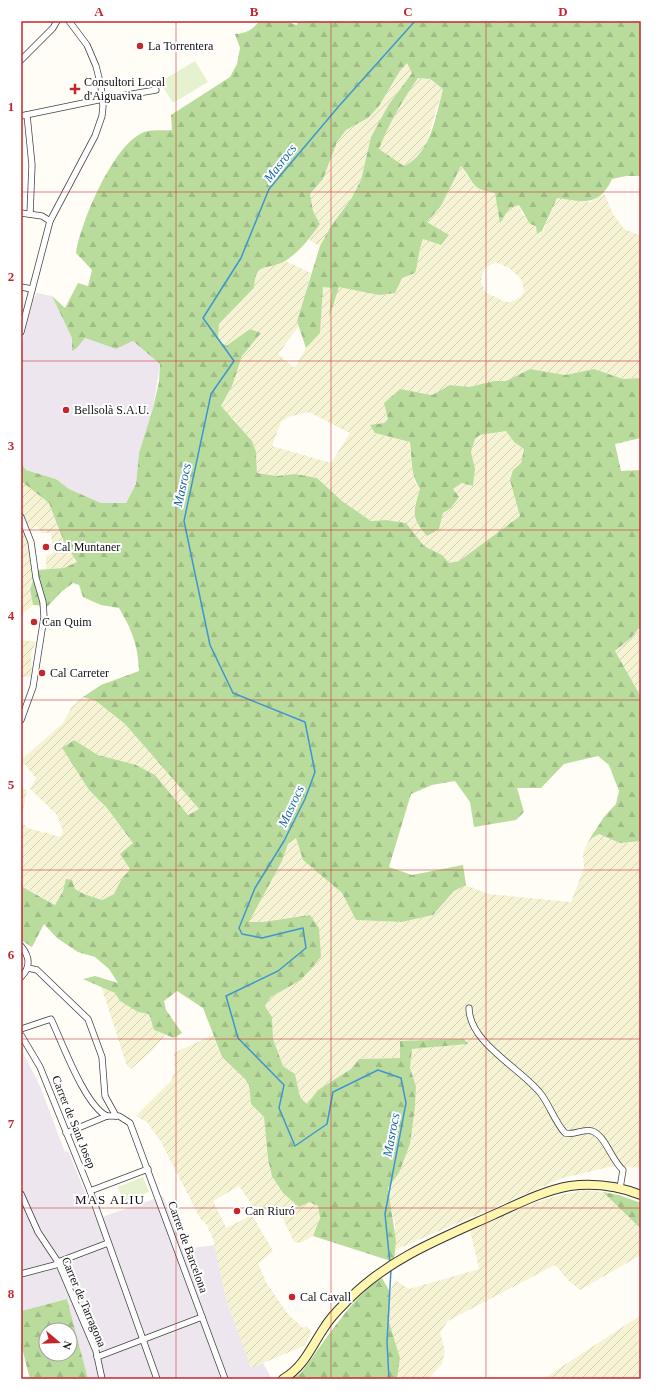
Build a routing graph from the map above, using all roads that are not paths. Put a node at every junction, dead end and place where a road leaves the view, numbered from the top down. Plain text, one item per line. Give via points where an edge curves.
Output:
1 (57, 21) edge
2 (69, 21) edge
3 (21, 60) edge
4 (156, 90) dead end
5 (103, 99) junction
6 (27, 115) junction
7 (21, 116) edge
8 (21, 213) edge
9 (30, 214) junction
10 (50, 221) junction
11 (21, 287) edge
12 (32, 290) junction
13 (21, 332) edge
14 (21, 518) edge
15 (21, 720) edge
16 (21, 946) edge
17 (28, 968) junction
18 (21, 977) edge
19 (469, 1008) dead end
20 (21, 1029) edge
21 (21, 1034) edge
22 (107, 1116) junction
23 (116, 1116) junction
24 (66, 1133) junction
25 (148, 1168) junction
26 (620, 1188) junction
27 (90, 1191) junction
28 (21, 1194) edge
29 (641, 1195) edge
30 (108, 1243) junction
31 (58, 1262) junction
32 (21, 1274) edge
33 (202, 1317) junction
34 (142, 1339) junction
35 (97, 1357) junction
36 (102, 1379) edge
37 (157, 1379) edge
38 (225, 1379) edge
39 (283, 1379) edge

1 - 3 street
2 - 5 street via 92,55 102,86
4 - 5 street
5 - 6 street
5 - 10 street via 96,136
6 - 7 street
6 - 9 street via 32,165
8 - 9 street
9 - 10 street via 42,216
10 - 12 street
11 - 12 street
12 - 13 street
14 - 15 street via 31,542 44,617 33,687
16 - 17 street via 27,956
17 - 18 street
17 - 23 street via 37,970 88,1019 102,1057 105,1096
19 - 26 street via 471,1022 482,1038 540,1093 565,1133 569,1135 590,1130 598,1133 622,1170
20 - 22 street via 51,1018 87,1095 100,1113
21 - 24 street, Carrer de Sant Josep via 40,1067
22 - 23 street
22 - 24 street
23 - 25 street, Carrer de Barcelona via 125,1118 130,1123
24 - 27 street, Carrer de Sant Josep
25 - 27 street
25 - 33 street, Carrer de Barcelona
26 - 29 street
26 - 39 street via 588,1185 545,1192 440,1238 391,1265 373,1276 336,1312 306,1359
27 - 30 street, Carrer de Sant Josep
28 - 31 street, Carrer de Tarragona via 38,1232
30 - 31 street
30 - 34 street, Carrer de Sant Josep
31 - 32 street via 56,1265
31 - 35 street, Carrer de Tarragona
33 - 34 street
33 - 38 street, Carrer de Barcelona
34 - 35 street
34 - 37 street, Carrer de Sant Josep
35 - 36 street, Carrer de Tarragona

